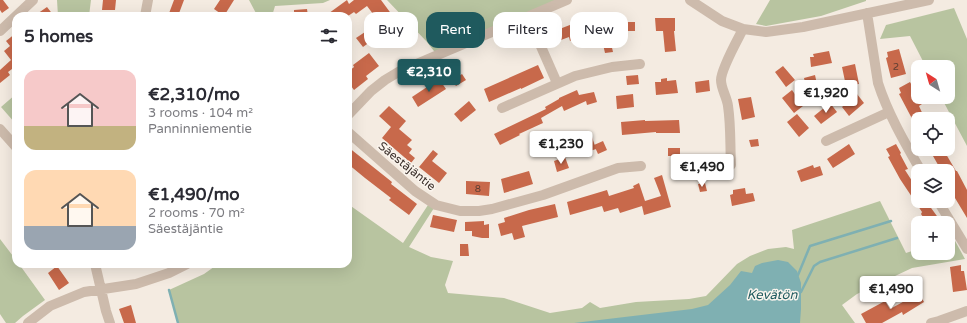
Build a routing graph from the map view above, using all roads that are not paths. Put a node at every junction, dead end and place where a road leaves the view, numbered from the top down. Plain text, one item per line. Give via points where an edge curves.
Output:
1 (32, 0) edge
2 (148, 0) edge
3 (567, 0) edge
4 (690, 0) edge
5 (929, 0) edge
6 (20, 12) edge
7 (146, 12) edge
8 (539, 12) edge
9 (867, 13) junction
10 (12, 19) edge
11 (743, 29) junction
12 (0, 31) edge
13 (493, 32) edge
14 (541, 48) edge
15 (640, 64) dead end
16 (557, 84) junction
17 (502, 108) dead end
18 (352, 111) edge
19 (889, 112) junction
20 (0, 129) edge
21 (352, 136) edge
22 (826, 141) dead end
23 (12, 143) edge
24 (917, 164) edge
25 (731, 165) dead end
26 (641, 166) dead end
27 (942, 208) edge
28 (967, 249) edge
29 (96, 268) edge
30 (179, 268) edge
31 (102, 288) junction
32 (967, 311) edge
33 (30, 322) edge
34 (110, 323) edge
35 (931, 323) edge

1 - 6 street
2 - 7 street
3 - 8 street
4 - 11 street via 722,21
5 - 9 street
9 - 11 street via 766,32
9 - 19 street via 878,83
10 - 12 street
11 - 25 street via 721,79 730,121
13 - 18 street via 400,71 372,90
14 - 16 street
15 - 16 street via 588,72
16 - 17 street
19 - 22 street
19 - 24 street
20 - 23 street
21 - 26 street, Säestäjäntie via 415,191 436,205 460,211 492,209 543,195 618,168
27 - 28 street
29 - 31 street
30 - 31 street via 136,284
31 - 33 street via 84,292 50,306
31 - 34 street
32 - 35 street

